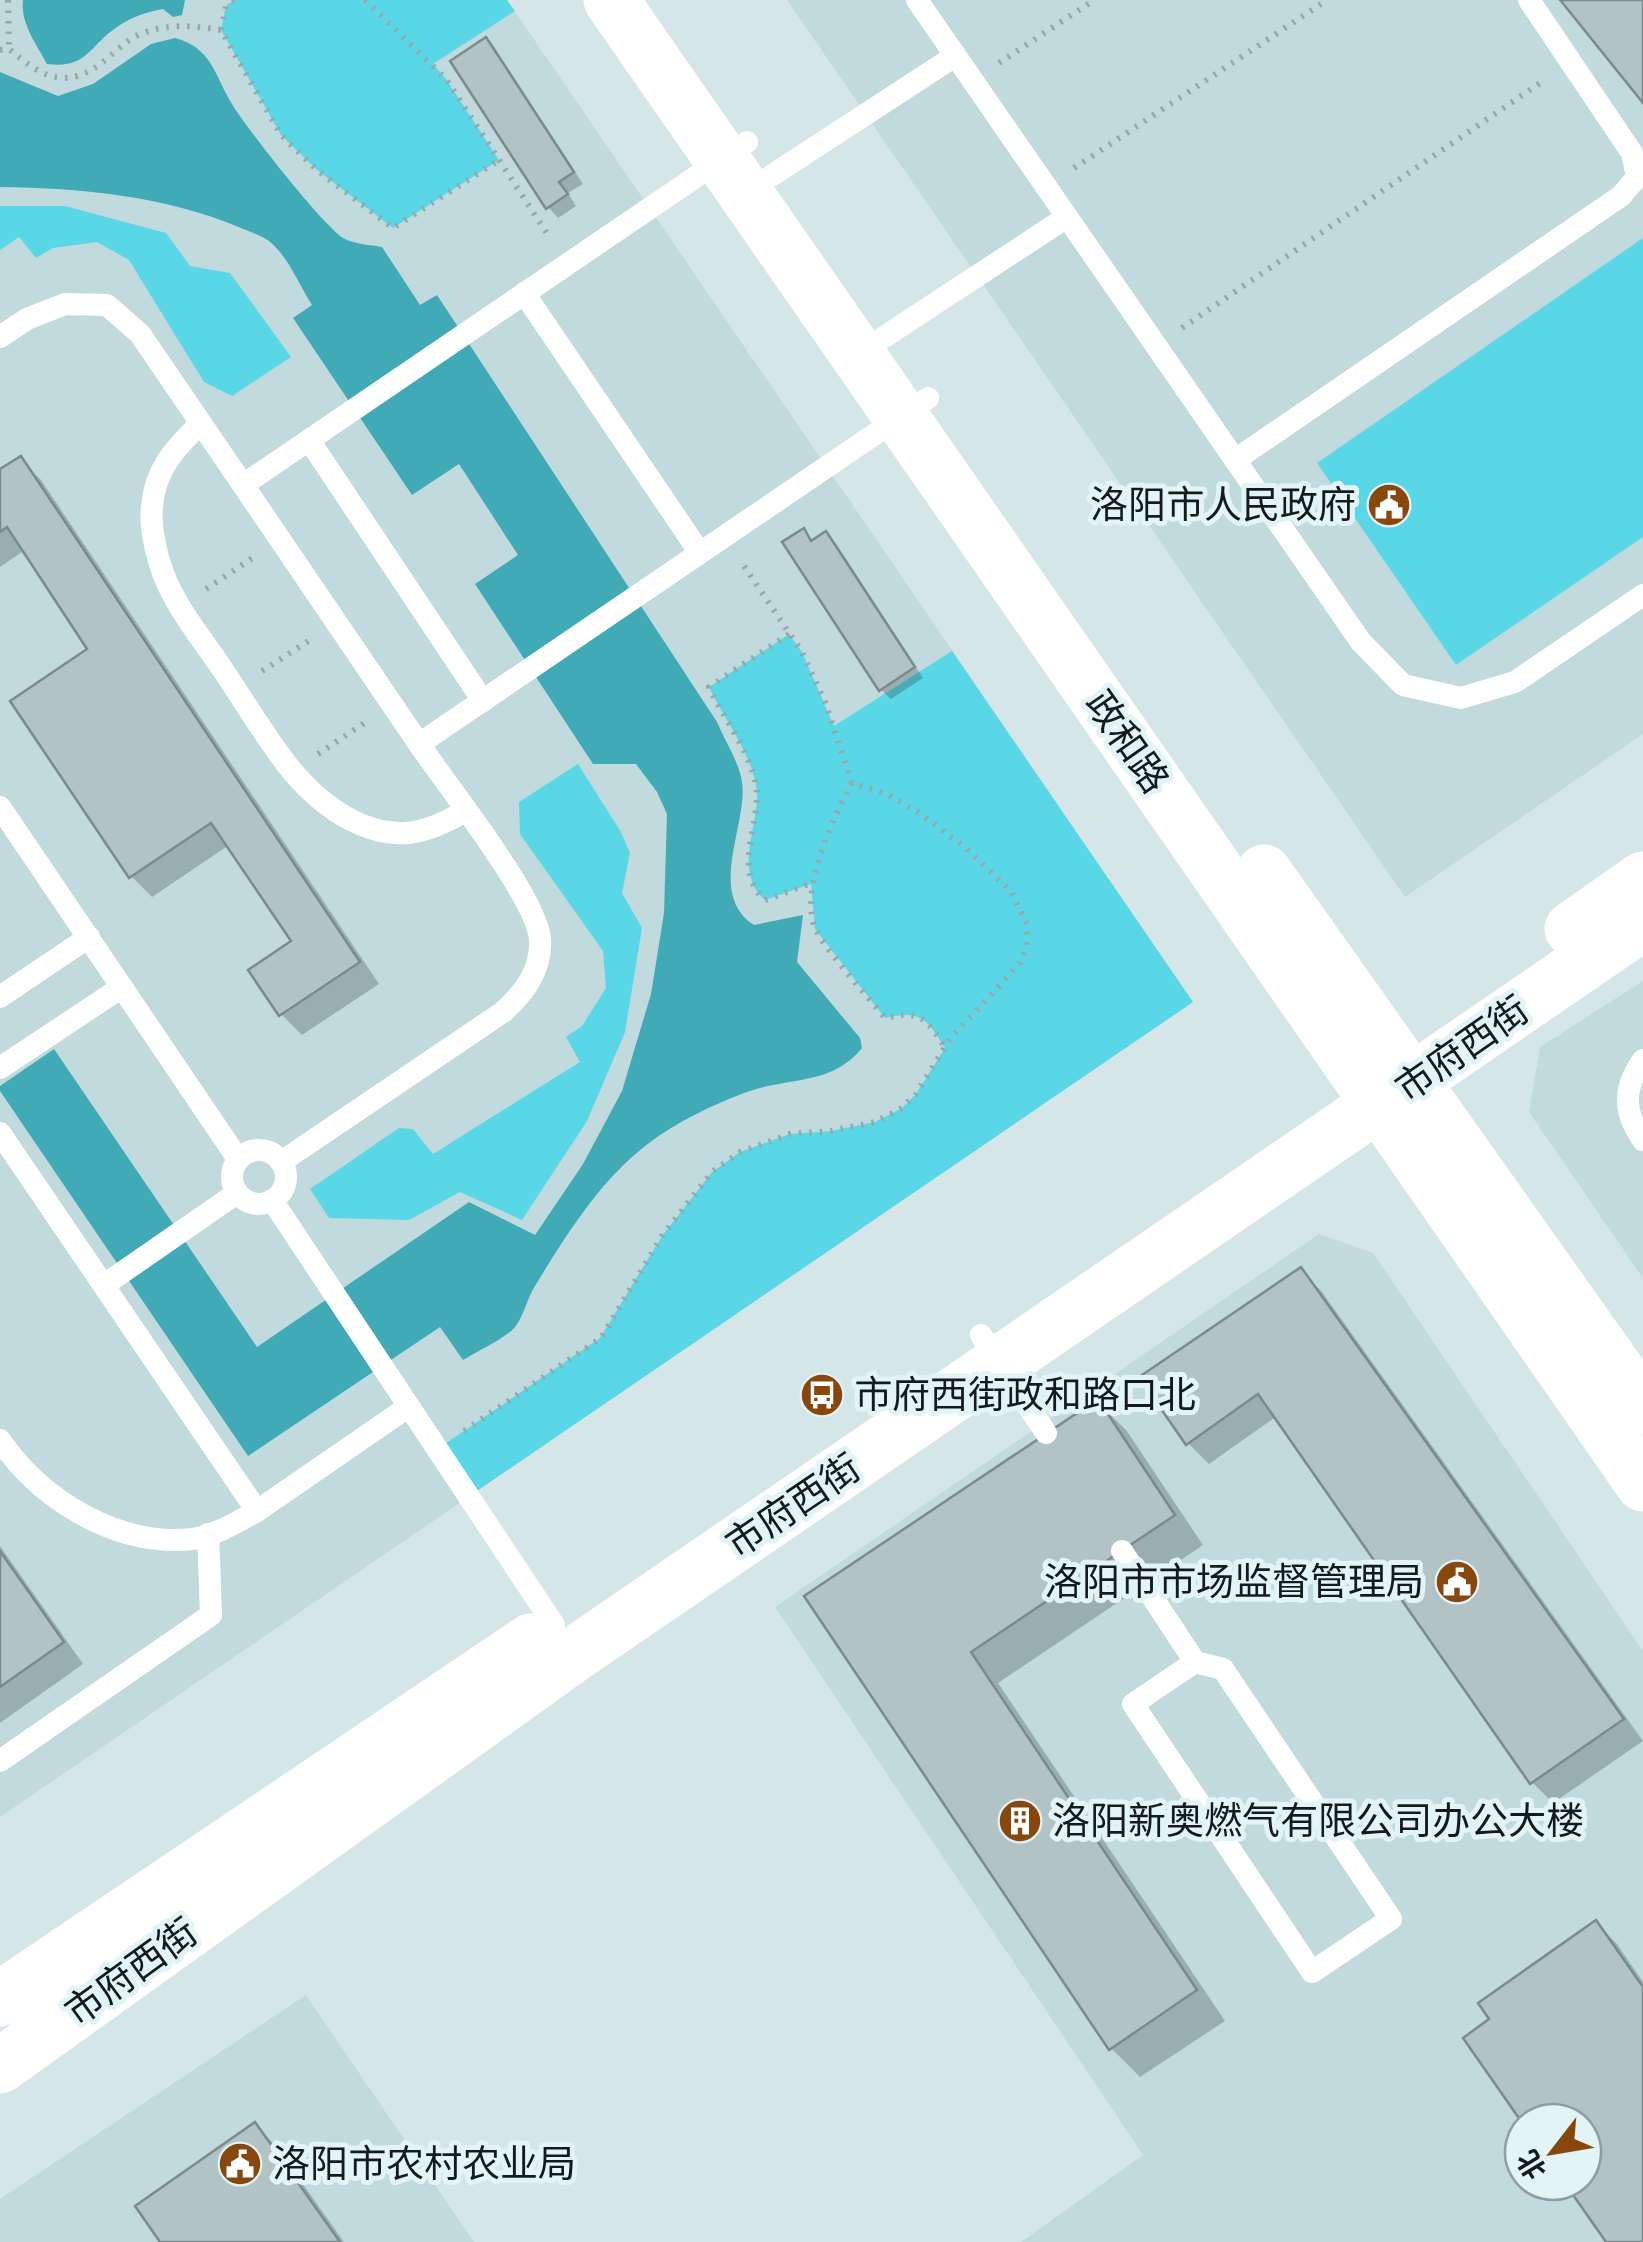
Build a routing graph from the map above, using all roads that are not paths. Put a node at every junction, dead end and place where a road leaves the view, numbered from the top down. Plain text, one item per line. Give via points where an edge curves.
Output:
1 (612, 0) edge
2 (648, 0) edge
3 (917, 0) edge
4 (1529, 0) edge
5 (955, 56) junction
6 (747, 159) junction
7 (1067, 217) junction
8 (524, 293) junction
9 (0, 337) edge
10 (884, 338) junction
11 (914, 407) junction
12 (201, 423) junction
13 (308, 440) junction
14 (1235, 460) junction
15 (243, 485) junction
16 (700, 553) junction
17 (1643, 595) edge
18 (483, 701) junction
19 (419, 744) junction
20 (0, 807) edge
21 (465, 812) junction
22 (1643, 879) edge
23 (1643, 923) edge
24 (89, 938) junction
25 (122, 986) junction
26 (0, 997) edge
27 (1643, 1060) edge
28 (0, 1068) edge
29 (1386, 1079) junction
30 (0, 1133) edge
31 (1643, 1140) edge
32 (238, 1159) junction
33 (281, 1162) junction
34 (238, 1194) junction
35 (272, 1200) junction
36 (112, 1280) junction
37 (991, 1350) junction
38 (408, 1407) junction
39 (1643, 1407) edge
40 (1046, 1433) dead end
41 (0, 1440) edge
42 (1643, 1484) edge
43 (256, 1511) junction
44 (208, 1534) junction
45 (1122, 1550) dead end
46 (554, 1625) junction
47 (1195, 1662) junction
48 (0, 1761) edge
49 (0, 1999) edge
50 (0, 2066) edge

1 - 6 street, 政和路
2 - 6 street, 政和路
3 - 5 lane
4 - 14 lane via 1632,153 1637,177 1621,196
5 - 6 lane
5 - 7 lane
6 - 8 lane
6 - 10 street, 政和路
6 - 11 street, 政和路
7 - 10 lane
7 - 14 lane
8 - 13 lane
8 - 16 lane
9 - 12 lane via 65,304 107,305 140,334
10 - 11 street, 政和路
11 - 16 lane
11 - 29 street, 政和路
12 - 15 lane
12 - 21 lane via 170,453 152,506 163,574 180,607 317,798 377,830 408,833 434,830
13 - 15 lane
13 - 18 lane
14 - 17 lane via 1361,642 1403,685 1461,698 1515,682
15 - 19 lane
16 - 18 lane
18 - 19 lane
19 - 21 lane
20 - 24 lane
21 - 33 lane via 531,908 540,940 534,974 503,1012
22 - 29 street, 市府西街
23 - 29 street, 市府西街
24 - 25 lane
24 - 26 lane
25 - 28 lane
25 - 32 lane
27 - 31 lane via 1630,1078 1626,1102
29 - 37 street, 市府西街
29 - 39 street, 政和路
29 - 42 street, 政和路
30 - 36 lane
32 - 33 lane via 258,1150
32 - 34 lane via 232,1180
33 - 35 lane via 286,1178
34 - 35 lane via 255,1204
34 - 36 lane
35 - 38 lane
36 - 43 lane
37 - 40 lane
37 - 46 street, 市府西街
37 - 50 street, 市府西街
38 - 43 lane
38 - 46 lane
41 - 44 lane via 12,1458 80,1514 118,1531 193,1539
43 - 44 lane
44 - 48 lane via 210,1616
45 - 47 lane
46 - 49 street, 市府西街
47 - 47 lane via 1223,1668 1391,1919 1312,1972 1133,1704

